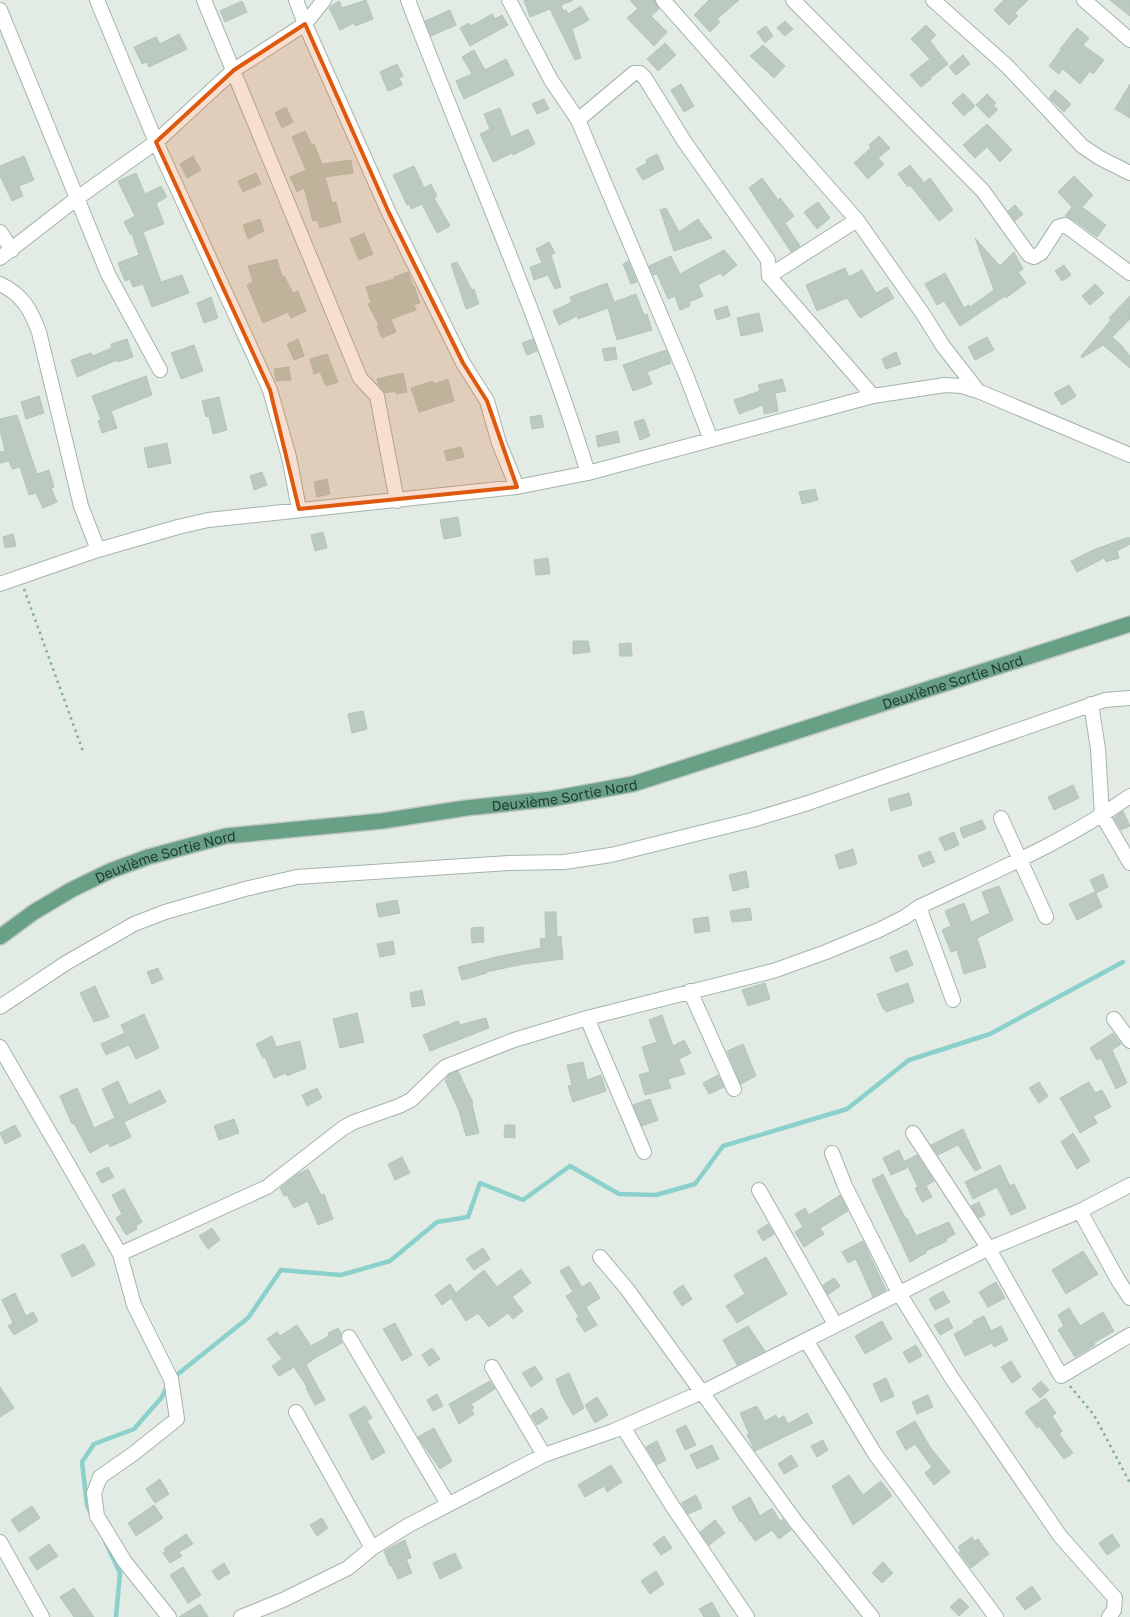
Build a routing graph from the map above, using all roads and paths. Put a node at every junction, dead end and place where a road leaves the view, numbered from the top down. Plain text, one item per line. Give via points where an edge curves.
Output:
1 (97, 0) edge
2 (204, 0) edge
3 (296, 0) edge
4 (324, 0) edge
5 (408, 0) edge
6 (509, 0) edge
7 (663, 0) edge
8 (793, 0) edge
9 (933, 0) edge
10 (1084, 0) edge
11 (0, 10) edge
12 (305, 24) junction
13 (1130, 40) edge
14 (234, 70) junction
15 (578, 120) junction
16 (156, 142) junction
17 (1130, 173) edge
18 (76, 199) junction
19 (857, 220) junction
20 (0, 232) edge
21 (12, 250) junction
22 (0, 258) edge
23 (1130, 273) edge
24 (769, 276) junction
25 (0, 284) edge
26 (160, 370) dead end
27 (978, 391) junction
28 (873, 396) junction
29 (711, 440) junction
30 (1130, 455) edge
31 (588, 474) junction
32 (517, 487) junction
33 (397, 501) junction
34 (299, 509) junction
35 (98, 550) junction
36 (20, 578) junction
37 (0, 584) edge
38 (1130, 624) edge
39 (1130, 698) edge
40 (1091, 704) junction
41 (84, 754) dead end
42 (1130, 796) edge
43 (1102, 816) junction
44 (1001, 818) dead end
45 (1020, 859) junction
46 (1130, 863) edge
47 (919, 907) junction
48 (1046, 917) dead end
49 (0, 937) edge
50 (690, 991) junction
51 (953, 1000) dead end
52 (0, 1007) edge
53 (587, 1018) junction
54 (1114, 1018) dead end
55 (1130, 1041) edge
56 (0, 1047) edge
57 (734, 1089) dead end
58 (914, 1133) dead end
59 (644, 1152) dead end
60 (832, 1153) dead end
61 (1130, 1186) edge
62 (759, 1190) dead end
63 (1080, 1211) junction
64 (990, 1248) junction
65 (120, 1254) junction
66 (600, 1257) dead end
67 (899, 1294) junction
68 (1130, 1298) edge
69 (835, 1324) junction
70 (1130, 1336) edge
71 (349, 1337) dead end
72 (806, 1340) junction
73 (492, 1367) dead end
74 (1061, 1376) junction
75 (702, 1392) junction
76 (296, 1412) dead end
77 (623, 1426) junction
78 (544, 1455) junction
79 (1130, 1483) edge
80 (448, 1504) junction
81 (0, 1542) edge
82 (372, 1548) junction
83 (42, 1617) edge
84 (169, 1617) edge
85 (241, 1617) edge
86 (747, 1617) edge
87 (872, 1617) edge
88 (996, 1617) edge
89 (1109, 1617) edge

1 - 16 street
2 - 14 street
3 - 12 street
4 - 12 street
5 - 31 street via 531,306
6 - 15 street via 551,80
7 - 19 street
8 - 23 street via 983,191 1029,254 1034,257 1041,254 1058,227 1065,225
9 - 17 street via 1007,66 1082,146
10 - 13 street
11 - 18 street
12 - 14 street
12 - 32 street via 389,213 463,363 487,401 499,443
14 - 16 street
14 - 33 street via 360,378 377,396
15 - 24 street via 634,73 640,73 768,260
15 - 29 street
16 - 18 street
16 - 34 street via 270,390 289,457
18 - 21 street
18 - 26 street via 108,274
19 - 24 street
19 - 27 street via 943,346
20 - 21 street
21 - 22 street
24 - 28 street
25 - 35 street via 21,297 32,312 82,506
27 - 28 street via 962,386 945,386
27 - 30 street
28 - 29 street
29 - 31 street
31 - 32 street
32 - 33 street
33 - 34 street
34 - 35 street via 208,520
35 - 36 street
36 - 37 street
36 - 41 path
38 - 49 main road, Deuxième Sortie Nord via 633,784 551,799 382,821 226,836 148,857 71,890
39 - 40 street
40 - 43 street via 1098,749
40 - 52 street via 808,803 611,855 564,862 297,876 245,889 134,924 66,963
42 - 43 street
43 - 45 street
43 - 46 street
44 - 45 street
45 - 47 street
45 - 48 street
47 - 50 street via 879,930 826,952 773,971
47 - 51 street
50 - 53 street
50 - 57 street
53 - 59 street
53 - 65 street via 514,1040 445,1067 411,1100 343,1128 268,1187
54 - 55 street
56 - 65 street
58 - 64 street
60 - 67 street
61 - 63 street
62 - 69 street
63 - 64 street
63 - 68 street
64 - 67 street
64 - 74 street
65 - 84 street via 134,1305 171,1379 178,1419 100,1477 94,1493 97,1516 125,1562
66 - 75 street
67 - 69 street
67 - 89 street via 951,1377 1060,1536 1114,1598 1114,1610
69 - 72 street
70 - 74 street
71 - 80 street
72 - 75 street
72 - 88 street via 875,1454
73 - 78 street
74 - 79 path via 1094,1415
75 - 77 street
75 - 87 street via 796,1522
76 - 82 street
77 - 78 street
77 - 86 street
78 - 80 street
80 - 82 street
81 - 83 street
82 - 85 street via 348,1568

